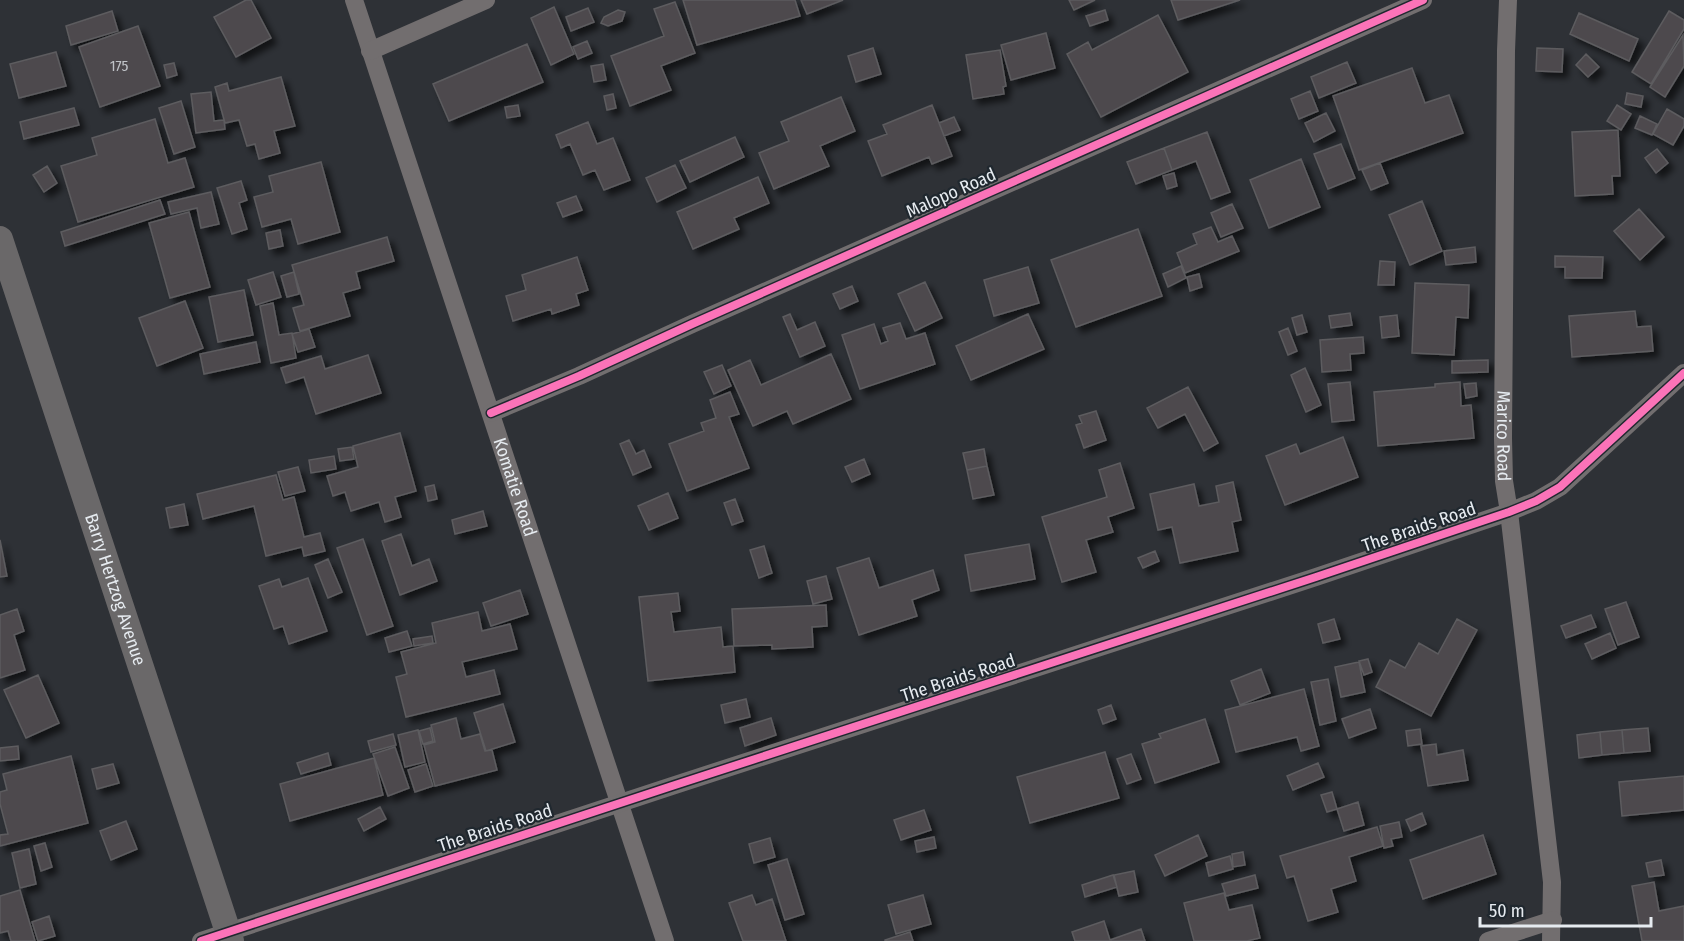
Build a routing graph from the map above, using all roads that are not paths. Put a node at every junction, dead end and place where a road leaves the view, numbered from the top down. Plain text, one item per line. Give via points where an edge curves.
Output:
1 (354, 0) edge
2 (486, 0) edge
3 (1423, 0) edge
4 (1508, 0) edge
5 (370, 51) junction
6 (0, 239) edge
7 (1684, 373) edge
8 (491, 413) junction
9 (1509, 512) junction
10 (620, 803) junction
11 (1553, 920) junction
12 (229, 936) edge
13 (201, 941) edge
14 (665, 941) edge
15 (1488, 941) edge
16 (1551, 941) edge

1 - 5 street, Komatie Road
2 - 5 street
3 - 8 street, Malopo Road
4 - 9 street, Marico Road via 1503,438
5 - 8 street, Komatie Road
6 - 12 main road, Barry Hertzog Avenue
7 - 9 street, The Braids Road via 1560,487
8 - 10 street, Komatie Road
9 - 10 street, The Braids Road
9 - 11 street, Marico Road via 1550,859
10 - 12 street, The Braids Road
10 - 14 street, Komatie Road
11 - 15 street
11 - 16 street, Marico Road
12 - 13 street, The Braids Road

